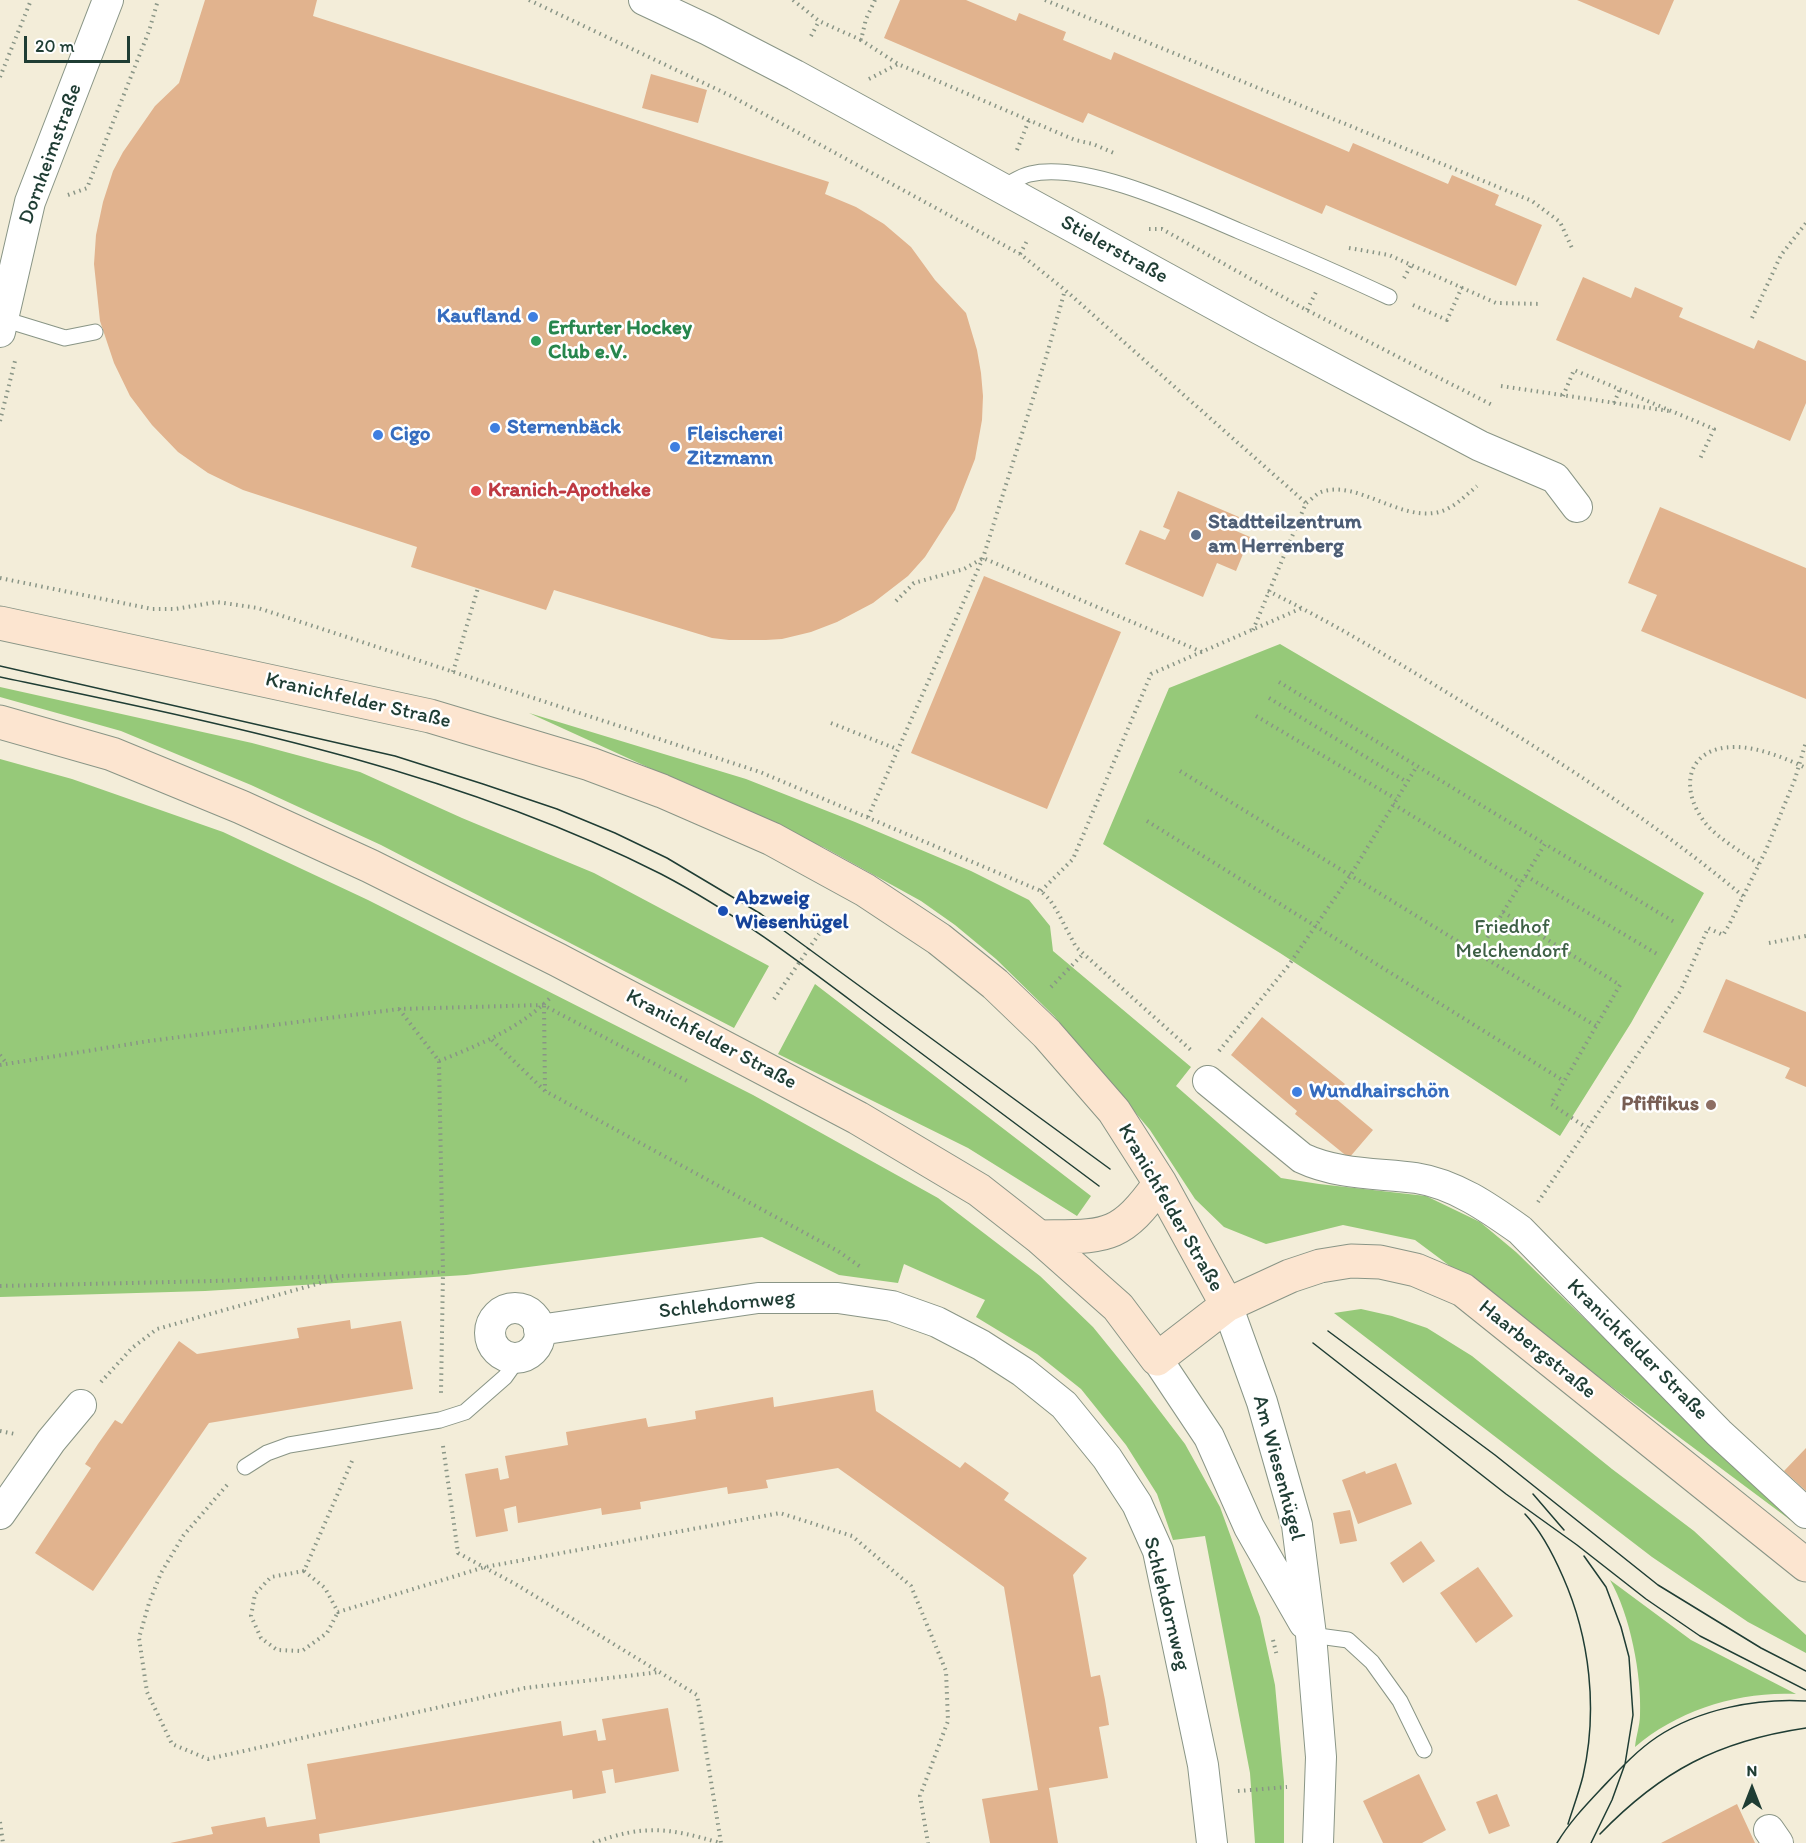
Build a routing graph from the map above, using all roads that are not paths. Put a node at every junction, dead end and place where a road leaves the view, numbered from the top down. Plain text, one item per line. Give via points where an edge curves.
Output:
1 (108, 0) edge
2 (644, 0) edge
3 (1001, 188) junction
4 (10, 237) edge
5 (1389, 297) dead end
6 (9, 325) edge
7 (94, 332) dead end
8 (1577, 507) dead end
9 (0, 623) edge
10 (0, 723) edge
11 (1208, 1073) road end
12 (1160, 1183) junction
13 (1039, 1237) junction
14 (1227, 1305) junction
15 (539, 1330) junction
16 (520, 1356) junction
17 (1157, 1359) junction
18 (81, 1405) road end
19 (244, 1467) road end
20 (0, 1514) edge
21 (1806, 1514) edge
22 (1806, 1565) edge
23 (1311, 1635) junction
24 (1424, 1750) dead end
25 (1212, 1843) edge
26 (1318, 1843) edge

1 - 4 street, Dornheimstraße via 30,202
2 - 3 street, Stielerstraße via 785,70
3 - 5 lane via 1029,174 1057,172 1127,186
3 - 8 street, Stielerstraße via 1480,446 1555,478
4 - 6 street, Dornheimstraße
6 - 7 lane via 66,338
9 - 12 main road, Kranichfelder Straße via 430,716 590,764 772,839 865,890 939,939 995,984 1047,1034 1114,1111
10 - 13 main road, Kranichfelder Straße via 112,754 370,866 858,1118 979,1190
11 - 21 street, Kranichfelder Straße via 1302,1158 1319,1166 1418,1178 1443,1186 1475,1200 1520,1230 1719,1433
12 - 13 main road via 1130,1221 1117,1229 1101,1235
12 - 14 main road, Kranichfelder Straße
13 - 17 main road, Kranichfelder Straße via 1118,1307
14 - 17 main road, Kranichfelder Straße
14 - 22 main road, Haarbergstraße via 1290,1276 1351,1261 1416,1270 1463,1290
14 - 23 street, Am Wiesenhügel via 1262,1402 1297,1525
15 - 16 street via 537,1344
15 - 16 street via 525,1310 508,1309 494,1318 492,1343 504,1355
15 - 25 street, Schlehdornweg via 758,1298 838,1298 892,1306 937,1322 1023,1372 1064,1405 1107,1458 1137,1504 1158,1551 1203,1765
16 - 19 lane via 505,1377 465,1412 440,1420 289,1445
17 - 23 street, Am Wiesenhügel via 1209,1437 1249,1527
18 - 20 street
23 - 24 lane via 1348,1640 1372,1662 1401,1701
23 - 26 street, Am Wiesenhügel via 1321,1757

